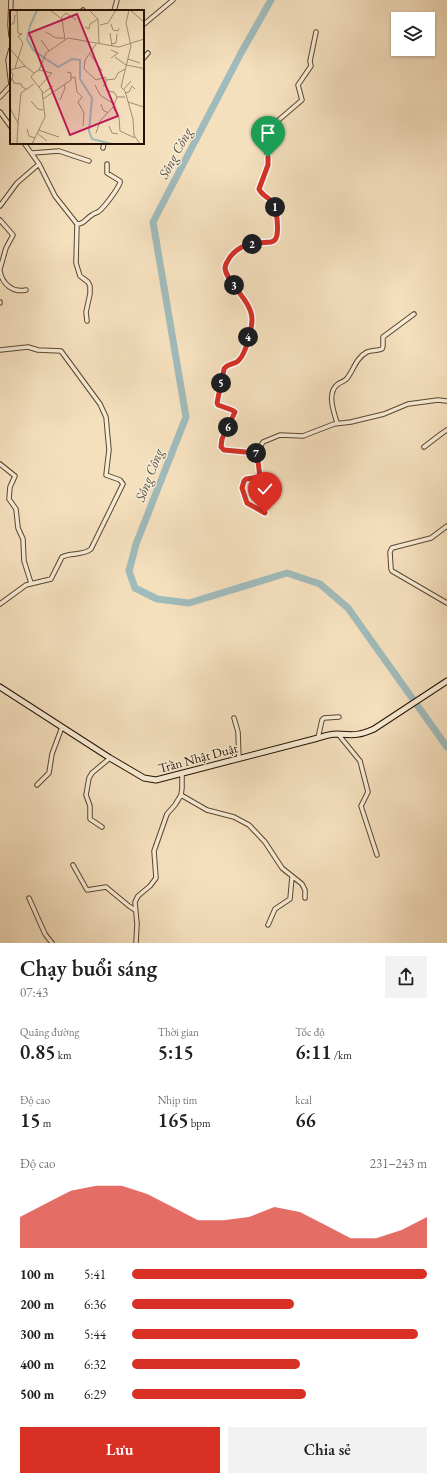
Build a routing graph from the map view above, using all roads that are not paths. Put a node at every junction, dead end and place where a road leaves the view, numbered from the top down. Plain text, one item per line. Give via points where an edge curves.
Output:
1 (11, 0) edge
2 (117, 0) edge
3 (166, 0) edge
4 (173, 0) edge
5 (169, 4) junction
6 (11, 10) edge
7 (114, 10) edge
8 (144, 24) edge
9 (316, 32) dead end
10 (10, 53) edge
11 (148, 53) dead end
12 (144, 58) edge
13 (10, 77) edge
14 (10, 86) edge
15 (1, 96) edge
16 (0, 112) edge
17 (10, 126) edge
18 (25, 144) edge
19 (104, 144) edge
20 (103, 148) dead end
21 (32, 153) junction
22 (90, 161) dead end
23 (39, 164) junction
24 (107, 164) dead end
25 (0, 206) edge
26 (0, 220) edge
27 (77, 224) junction
28 (0, 270) edge
29 (26, 290) dead end
30 (414, 314) dead end
31 (87, 321) dead end
32 (0, 350) edge
33 (447, 401) edge
34 (337, 423) junction
35 (447, 430) edge
36 (424, 447) dead end
37 (257, 453) junction
38 (0, 464) edge
39 (265, 513) dead end
40 (447, 526) edge
41 (31, 583) junction
42 (447, 603) edge
43 (0, 604) edge
44 (447, 681) edge
45 (0, 687) edge
46 (339, 717) dead end
47 (234, 718) dead end
48 (62, 727) junction
49 (338, 734) junction
50 (318, 738) junction
51 (110, 758) junction
52 (239, 758) junction
53 (182, 774) junction
54 (37, 785) dead end
55 (181, 795) junction
56 (102, 827) dead end
57 (377, 855) dead end
58 (73, 865) dead end
59 (292, 877) junction
60 (29, 898) dead end
61 (305, 898) dead end
62 (135, 910) junction
63 (268, 925) dead end
64 (52, 943) edge
65 (136, 943) edge

1 - 6 street
2 - 7 street
3 - 5 street
4 - 5 street
5 - 8 street
9 - 37 street via 311,66 298,85 302,100 267,130 266,135 268,162 259,189 275,206 277,236 271,242 245,245 234,252 226,265 226,272 245,301 252,319 246,348 240,359 226,365 224,369 217,404 235,412 222,439 221,447 228,451
10 - 13 street
11 - 12 street
14 - 15 street
16 - 17 street
18 - 21 street
19 - 20 street
21 - 22 street via 59,151
21 - 23 street
23 - 25 street via 17,183
23 - 27 street via 55,196
24 - 27 street via 107,173 120,183 99,212
26 - 28 street via 13,235 6,248
27 - 31 street via 76,263 80,276 90,286
28 - 29 street via 3,280 11,288
30 - 34 street via 383,337 382,349 363,355 354,365 348,378 334,389 331,399
32 - 41 street via 28,347 61,351 100,404 106,417 109,450 106,475 120,480 123,484 91,549 85,553 65,555 59,560 51,579
33 - 34 street via 408,404 384,414
34 - 37 street via 303,436 277,436 262,442
35 - 36 street
37 - 39 street via 260,477 246,479 242,488 247,503
38 - 41 street via 15,476 10,487 9,499 16,509 18,528 23,539 24,561
40 - 42 street via 431,538 392,548 390,552 392,570
41 - 43 street
44 - 49 main road, Trần Nhật Duật via 374,730 351,736
45 - 48 main road, Trần Nhật Duật
46 - 50 street via 324,718
47 - 52 street
48 - 51 main road, Trần Nhật Duật
48 - 54 street via 52,754 49,773
49 - 50 main road, Trần Nhật Duật
49 - 57 street via 360,761 368,792 362,806
50 - 52 main road, Trần Nhật Duật
51 - 53 main road, Trần Nhật Duật via 151,780
51 - 56 street via 90,776 86,792 90,819
52 - 53 main road, Trần Nhật Duật
53 - 55 street
55 - 59 street via 207,810 234,817 249,825
55 - 62 street via 167,814 154,851 156,878 136,899
58 - 62 street via 87,890 106,887
59 - 61 street via 303,886
59 - 63 street via 290,899 274,909
60 - 64 street via 45,934
62 - 65 street

